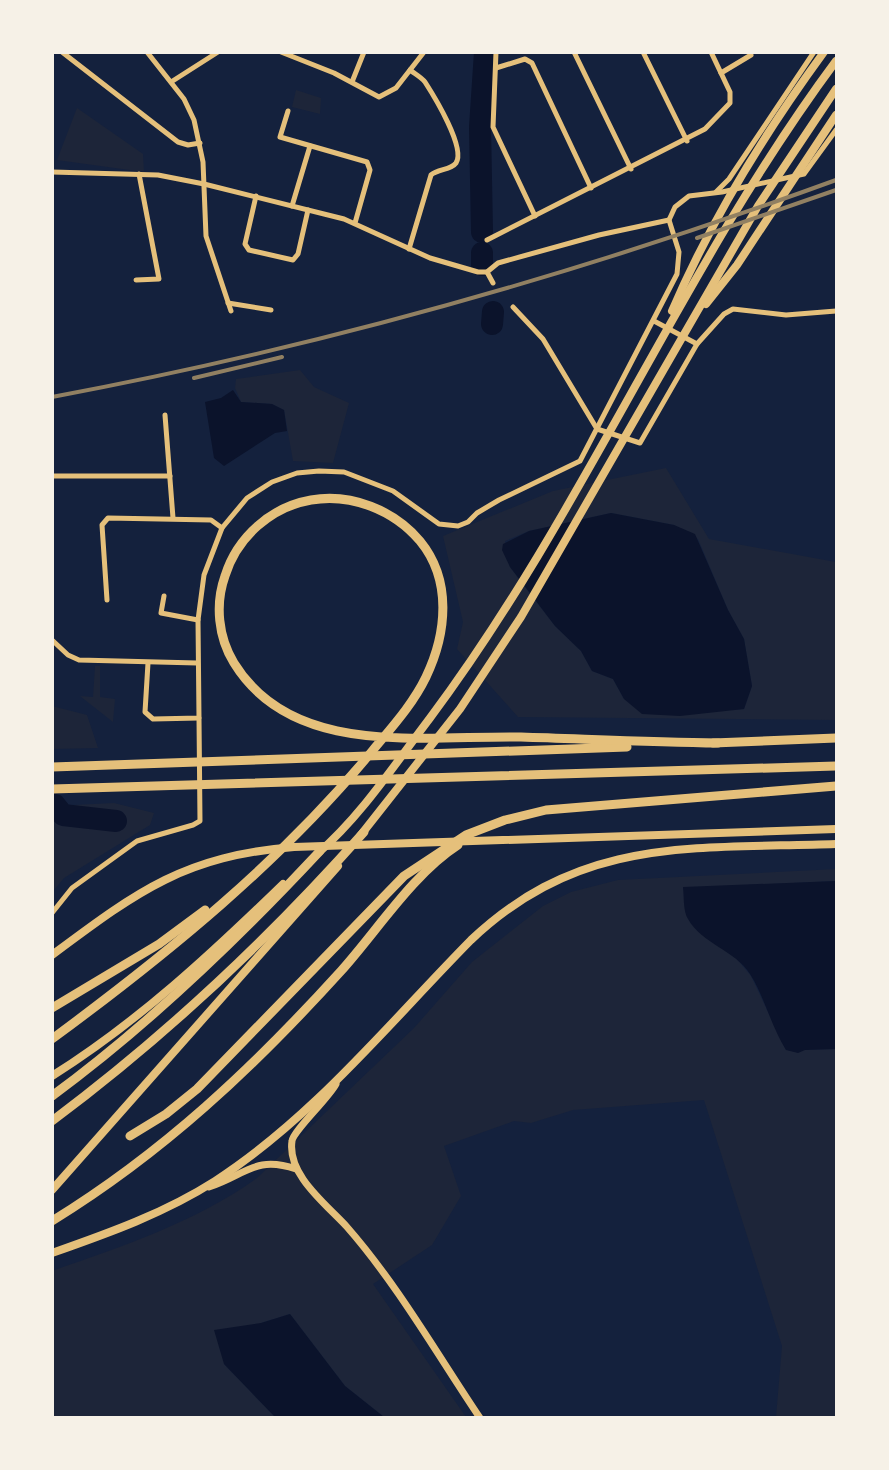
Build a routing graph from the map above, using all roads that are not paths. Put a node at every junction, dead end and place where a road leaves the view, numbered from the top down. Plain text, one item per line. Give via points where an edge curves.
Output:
1 (62, 52) edge
2 (147, 52) edge
3 (218, 52) edge
4 (281, 52) edge
5 (306, 52) edge
6 (364, 52) edge
7 (424, 52) edge
8 (496, 52) edge
9 (574, 52) edge
10 (643, 52) edge
11 (711, 52) edge
12 (814, 52) edge
13 (824, 52) edge
14 (751, 55) dead end
15 (303, 61) junction
16 (837, 61) edge
17 (496, 68) junction
18 (410, 70) junction
19 (721, 73) junction
20 (171, 82) junction
21 (352, 82) junction
22 (837, 89) edge
23 (288, 111) dead end
24 (837, 115) edge
25 (837, 130) edge
26 (687, 141) junction
27 (200, 143) junction
28 (310, 146) junction
29 (631, 169) junction
30 (52, 172) edge
31 (139, 174) junction
32 (204, 184) junction
33 (591, 188) junction
34 (716, 192) junction
35 (256, 196) junction
36 (292, 206) junction
37 (308, 210) junction
38 (535, 216) junction
39 (669, 220) junction
40 (355, 223) junction
41 (487, 240) dead end
42 (410, 249) junction
43 (487, 272) junction
44 (136, 280) dead end
45 (493, 283) dead end
46 (228, 303) junction
47 (513, 307) dead end
48 (271, 310) dead end
49 (231, 311) dead end
50 (837, 311) edge
51 (654, 321) junction
52 (688, 328) junction
53 (698, 344) junction
54 (657, 347) junction
55 (165, 415) dead end
56 (597, 429) junction
57 (52, 476) edge
58 (170, 476) junction
59 (174, 518) junction
60 (222, 528) junction
61 (164, 596) dead end
62 (107, 600) dead end
63 (198, 620) junction
64 (52, 640) edge
65 (148, 663) junction
66 (197, 663) junction
67 (199, 718) junction
68 (837, 738) edge
69 (718, 743) junction
70 (837, 766) edge
71 (52, 767) edge
72 (837, 786) edge
73 (52, 789) edge
74 (505, 820) junction
75 (837, 829) edge
76 (364, 832) junction
77 (837, 844) edge
78 (320, 851) junction
79 (259, 868) junction
80 (52, 913) edge
81 (52, 955) edge
82 (52, 1008) edge
83 (52, 1039) edge
84 (342, 1072) junction
85 (52, 1076) edge
86 (52, 1096) edge
87 (52, 1121) edge
88 (130, 1136) dead end
89 (296, 1169) junction
90 (52, 1190) edge
91 (195, 1192) junction
92 (52, 1221) edge
93 (52, 1253) edge
94 (480, 1418) edge

1 - 27 street via 178,142
2 - 20 street
3 - 20 street
4 - 15 street
5 - 15 street
6 - 21 street
7 - 18 street
8 - 17 street
9 - 29 street
10 - 26 street
11 - 19 street
12 - 34 street via 729,179
13 - 54 main road via 752,158 701,245
14 - 19 street
15 - 21 street
16 - 54 main road via 756,179
17 - 33 street via 525,59 531,63
17 - 38 street via 493,127
18 - 21 street via 386,96 370,93
18 - 42 street via 424,80 459,152 450,168 431,175
19 - 26 street via 730,92 730,103
20 - 27 street via 194,120
22 - 52 main road via 764,197
23 - 28 street via 280,137
24 - 52 main road via 736,265
25 - 34 street via 804,174
26 - 29 street
27 - 32 street
28 - 36 street
28 - 40 street via 367,162 370,170
29 - 33 street
30 - 31 street
31 - 32 street
31 - 44 street via 159,279
32 - 35 street
32 - 46 street via 206,236
33 - 38 street
34 - 39 street via 681,200
35 - 36 street
35 - 37 street via 245,244 249,250 292,260 298,254
36 - 37 street
37 - 40 street
38 - 41 street
39 - 43 street via 498,263
39 - 51 street via 680,262
40 - 42 street
42 - 43 street
43 - 45 street
46 - 48 street
46 - 49 street
47 - 56 street via 543,339
50 - 53 street via 786,315 733,309
51 - 53 street
51 - 56 street
52 - 76 main road via 521,617 460,709
53 - 56 street via 640,443
54 - 78 main road via 500,618 451,690 360,807
55 - 58 street
56 - 60 street via 580,461 499,500 458,526 439,524 393,490 368,479 320,471 297,473 272,482 247,498
57 - 58 street
58 - 59 street
59 - 60 street via 211,520
59 - 62 street via 108,518 102,525
60 - 63 street via 204,575
61 - 63 street via 161,613
63 - 66 street
64 - 65 street via 80,660
65 - 66 street
65 - 67 street via 145,712 153,719
66 - 67 street
67 - 80 street via 200,821 136,841 72,888
68 - 69 highway
69 - 71 highway
69 - 79 highway via 398,738 332,729 291,716 268,702 244,678 227,650 220,624 220,592 228,567 247,536 263,520 310,500 348,500 388,514 407,528 422,544 439,576 443,614 433,661 405,710 321,809
70 - 73 highway
72 - 74 highway via 573,807
74 - 88 highway via 466,835 404,876 197,1089
74 - 92 highway via 453,848 430,869 340,972 192,1121 130,1171
75 - 81 main road via 246,851 157,882
76 - 87 highway via 219,983 169,1029
76 - 90 main road via 305,906
77 - 84 main road via 649,853 563,875 492,920
78 - 85 main road via 159,999
78 - 86 highway via 199,973
79 - 82 highway via 159,944
79 - 83 highway via 200,923
84 - 89 street via 329,1096 292,1139
84 - 91 main road via 275,1137
89 - 91 street via 260,1164
89 - 94 street via 362,1245
91 - 93 main road via 136,1222

